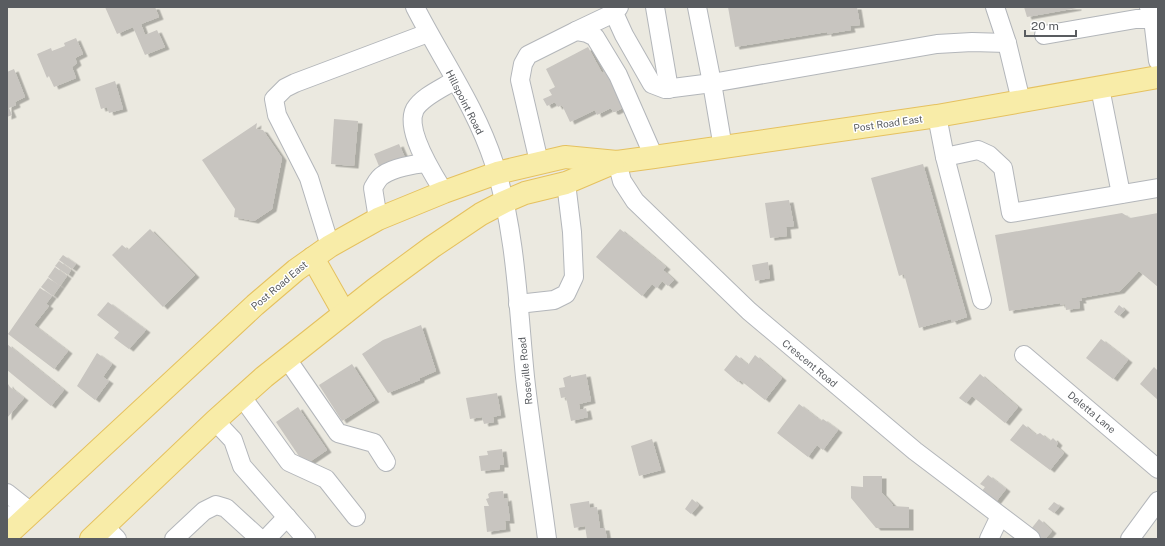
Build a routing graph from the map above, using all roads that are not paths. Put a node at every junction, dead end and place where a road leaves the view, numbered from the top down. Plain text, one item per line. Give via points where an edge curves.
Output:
1 (414, 7) edge
2 (655, 7) edge
3 (697, 7) edge
4 (995, 7) edge
5 (616, 10) edge
6 (1153, 15) edge
7 (576, 31) junction
8 (428, 33) junction
9 (1044, 35) dead end
10 (1008, 43) junction
11 (1158, 61) edge
12 (1158, 77) edge
13 (455, 80) junction
14 (712, 83) junction
15 (1100, 88) junction
16 (669, 89) junction
17 (1021, 101) junction
18 (937, 116) junction
19 (723, 148) junction
20 (654, 157) junction
21 (945, 157) junction
22 (540, 162) junction
23 (617, 162) junction
24 (426, 163) junction
25 (497, 173) junction
26 (566, 183) junction
27 (1158, 188) edge
28 (444, 192) junction
29 (1121, 194) junction
30 (504, 202) junction
31 (378, 219) junction
32 (330, 246) junction
33 (313, 258) junction
34 (982, 300) dead end
35 (518, 304) junction
36 (344, 313) junction
37 (1024, 356) dead end
38 (287, 359) junction
39 (242, 397) junction
40 (215, 421) junction
41 (386, 462) dead end
42 (1158, 469) edge
43 (7, 493) edge
44 (1158, 501) edge
45 (1000, 516) junction
46 (287, 517) junction
47 (356, 517) dead end
48 (16, 522) edge
49 (104, 535) edge
50 (174, 539) edge
51 (260, 539) edge
52 (266, 539) edge
53 (306, 539) edge
54 (547, 539) edge
55 (989, 539) edge
56 (1031, 539) edge
57 (1130, 539) edge

1 - 8 street, Hillspoint Road
2 - 16 street
3 - 14 street
4 - 10 street
5 - 7 street
5 - 16 street via 624,35 652,84
6 - 9 street
6 - 11 street
7 - 20 street via 595,37 618,75
7 - 22 street via 528,55 523,64 520,80
8 - 13 street, Hillspoint Road
8 - 32 street via 295,83 285,88 274,99 277,115 309,178
10 - 14 street via 937,44
10 - 17 street
12 - 15 main road, Post Road East
13 - 24 street via 422,101 414,110 413,128
13 - 25 street, Hillspoint Road via 490,151
14 - 16 street
14 - 19 street
15 - 17 main road, Post Road East
15 - 29 street
17 - 18 main road, Post Road East
18 - 19 main road, Post Road East
18 - 21 street
19 - 20 main road, Post Road East
20 - 23 main road, Post Road East
21 - 29 street via 978,150 989,155 1003,168 1011,213
21 - 34 street
22 - 23 main road, Post Road East via 565,157
22 - 25 main road, Post Road East
23 - 26 main road, Post Road East
23 - 45 street, Crescent Road via 622,181 635,201 749,311 915,451
24 - 28 street
24 - 31 street via 413,164 384,174 378,179 373,188
25 - 28 main road, Post Road East
25 - 30 street, Hillspoint Road
26 - 30 main road, Post Road East via 525,193
26 - 35 street via 574,276 566,294 554,300
27 - 29 street
28 - 31 main road, Post Road East
30 - 35 street, Roseville Road
30 - 36 main road, Post Road East via 432,247
31 - 32 main road, Post Road East
32 - 33 main road, Post Road East
33 - 36 main road
33 - 48 main road, Post Road East via 255,304
35 - 54 street, Roseville Road
36 - 38 main road, Post Road East
37 - 42 street, Deletta Lane
38 - 39 main road, Post Road East
38 - 41 street via 338,433 374,443
39 - 40 main road, Post Road East
39 - 47 street via 289,462 326,478
40 - 46 street via 233,440 242,466
40 - 49 main road, Post Road East
43 - 48 street
44 - 57 street
45 - 55 street
45 - 56 street, Crescent Road
46 - 52 street
46 - 53 street
50 - 51 street via 204,511 216,505 226,508

